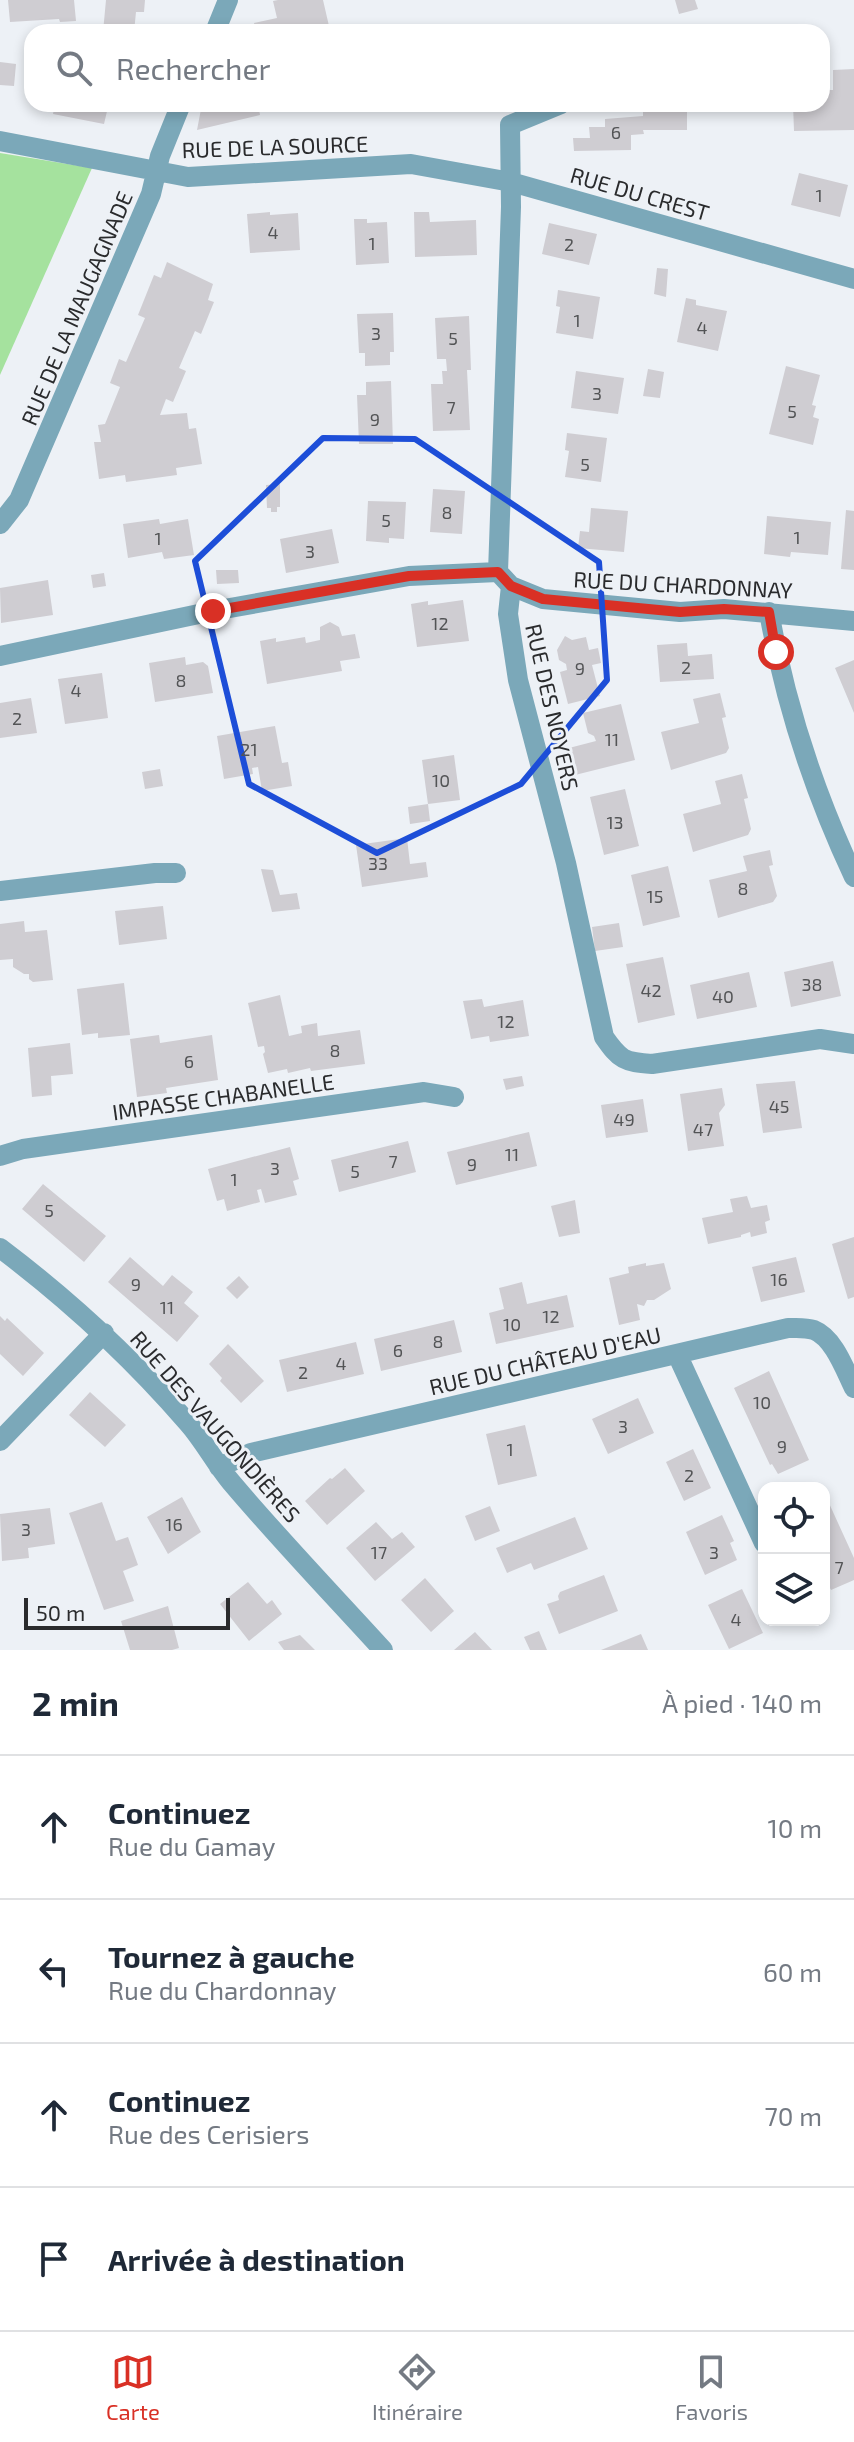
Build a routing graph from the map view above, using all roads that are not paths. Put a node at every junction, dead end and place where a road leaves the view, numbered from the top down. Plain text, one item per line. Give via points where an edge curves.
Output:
1 (228, 0) edge
2 (218, 24) edge
3 (178, 112) edge
4 (542, 112) edge
5 (0, 141) edge
6 (411, 164) joint
7 (157, 172) junction
8 (511, 182) junction
9 (854, 279) edge
10 (0, 524) edge
11 (505, 579) junction
12 (769, 612) junction
13 (854, 621) edge
14 (0, 656) edge
15 (176, 873) dead end
16 (854, 877) edge
17 (0, 891) edge
18 (854, 1044) edge
19 (454, 1097) dead end
20 (0, 1156) edge
21 (0, 1248) edge
22 (104, 1333) junction
23 (677, 1354) junction
24 (848, 1362) edge
25 (854, 1388) edge
26 (0, 1441) edge
27 (219, 1467) junction
28 (758, 1530) edge
29 (383, 1650) edge

1 - 2 street
3 - 7 street, RUE DE LA MAUGAGNADE
4 - 8 street, RUE DES NOYERS via 510,125
5 - 7 street, RUE DE LA SOURCE
6 - 7 street, RUE DE LA SOURCE via 188,177
6 - 8 street, RUE DU CREST
7 - 10 street, RUE DE LA MAUGAGNADE via 19,500
8 - 9 street, RUE DU CREST
8 - 11 street, RUE DES NOYERS
11 - 12 street, RUE DU CHARDONNAY via 543,599 680,612
11 - 14 street via 409,576
11 - 18 street, RUE DES NOYERS via 518,680 604,1037 617,1055 652,1064 820,1039
12 - 13 street, RUE DU CHARDONNAY
12 - 16 street via 809,766
15 - 17 street
19 - 20 street, IMPASSE CHABANELLE via 424,1092
21 - 22 street, RUE DES VAUGONDIÈRES
22 - 26 street
22 - 27 street, RUE DES VAUGONDIÈRES via 191,1427
23 - 24 street, RUE DU CHÂTEAU D'EAU via 803,1328 816,1330
23 - 27 street, RUE DU CHÂTEAU D'EAU via 251,1453
23 - 28 street
24 - 25 street, RUE DU CHÂTEAU D'EAU
27 - 29 street, RUE DES VAUGONDIÈRES

